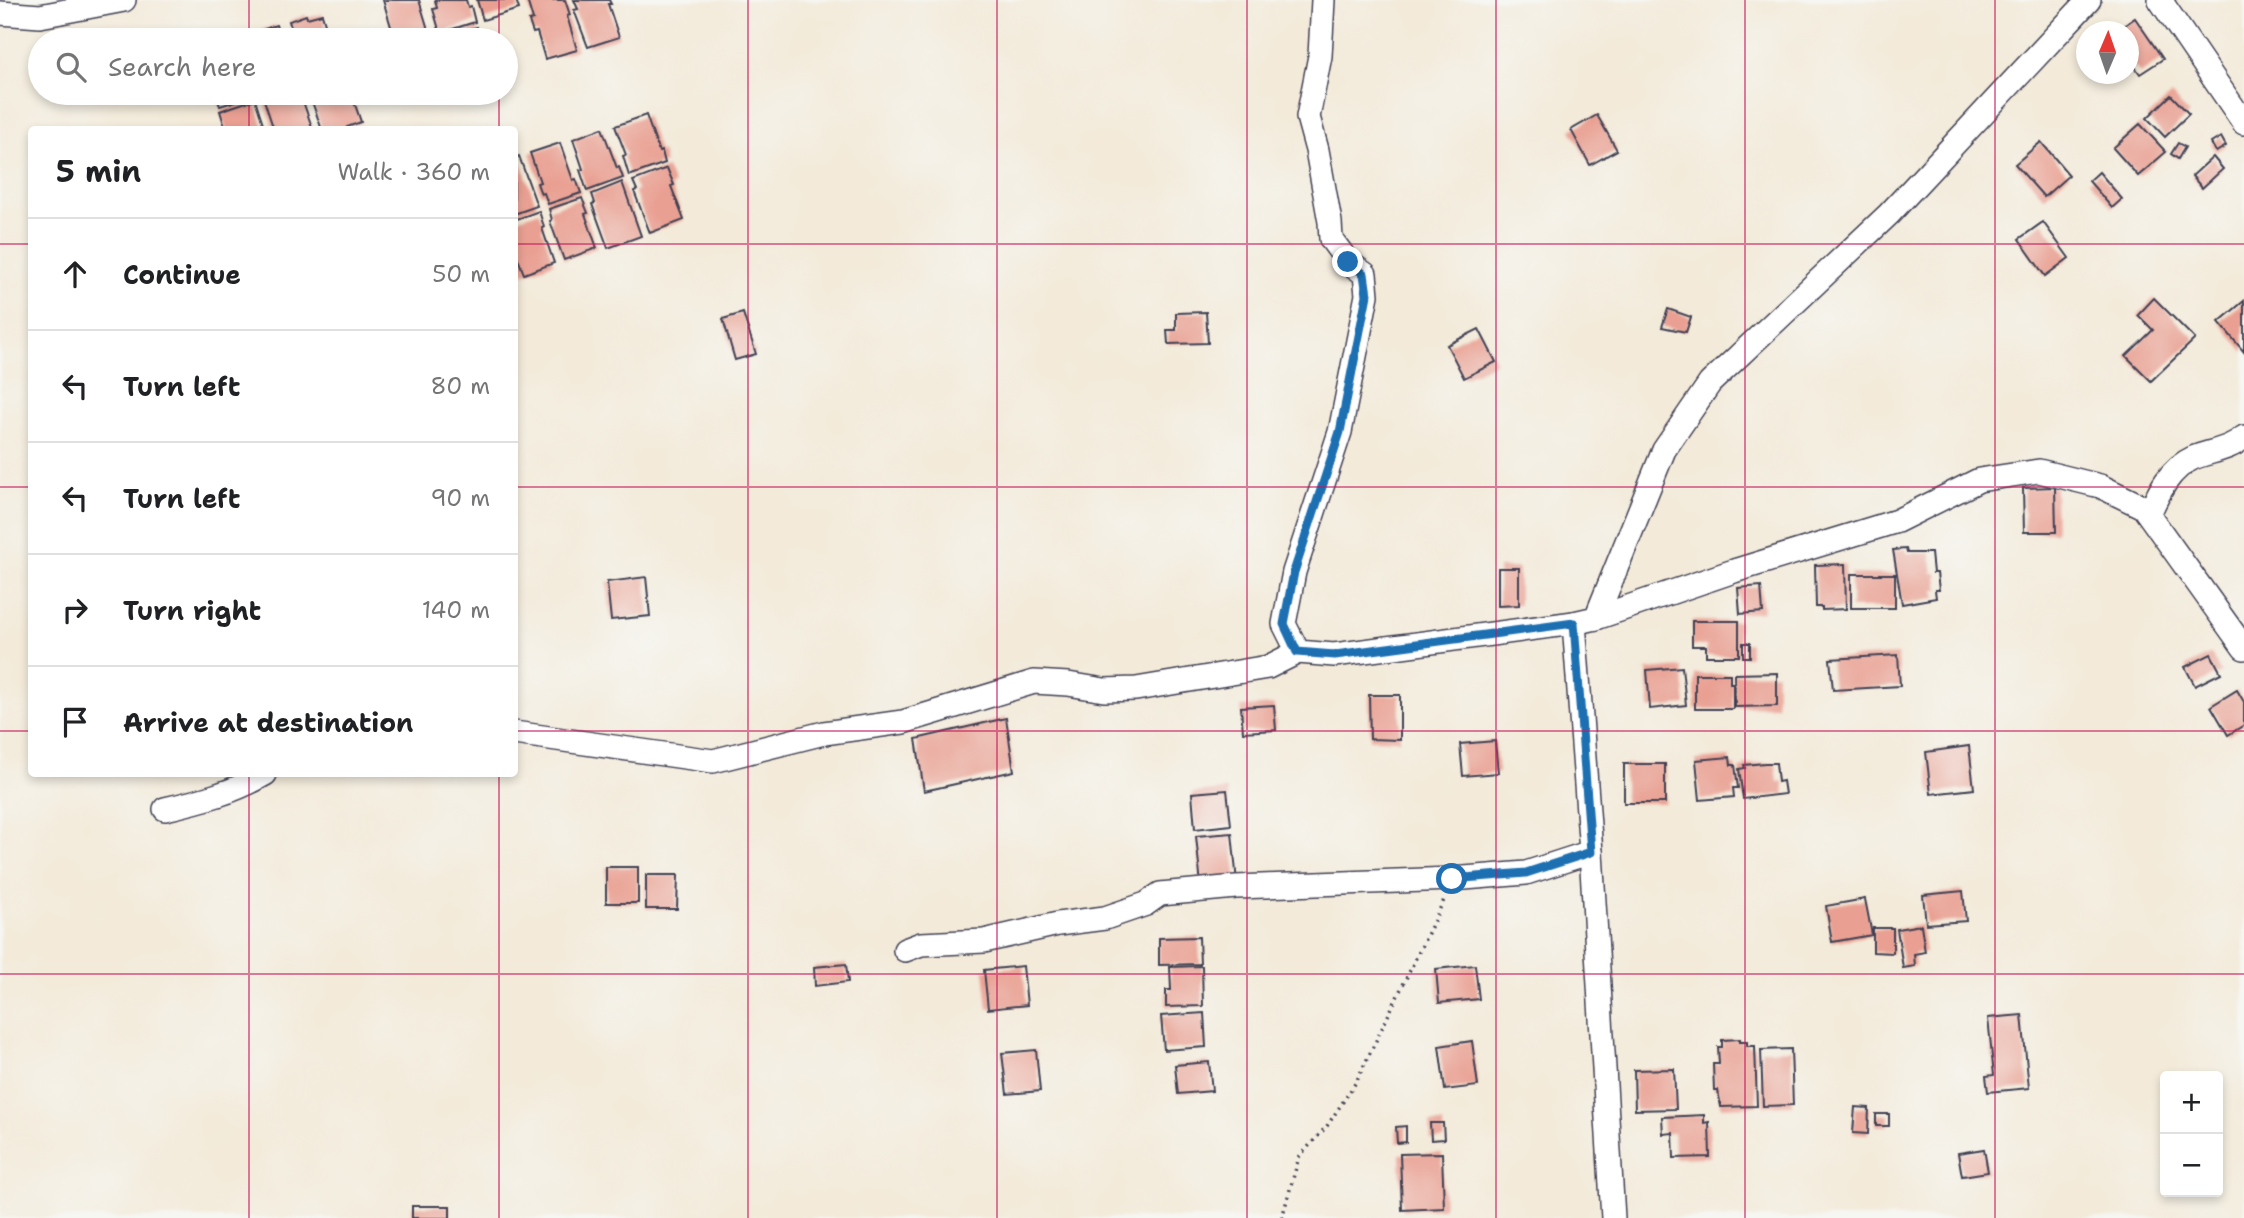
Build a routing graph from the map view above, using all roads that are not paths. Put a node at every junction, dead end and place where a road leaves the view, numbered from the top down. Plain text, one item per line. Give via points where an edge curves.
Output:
1 (124, 0) edge
2 (1323, 0) edge
3 (2089, 0) edge
4 (2160, 0) edge
5 (73, 5) edge
6 (0, 13) edge
7 (2244, 122) edge
8 (2244, 438) edge
9 (2149, 514) junction
10 (1585, 621) junction
11 (2244, 648) edge
12 (1297, 652) junction
13 (518, 734) edge
14 (260, 777) edge
15 (166, 809) dead end
16 (1591, 852) junction
17 (905, 950) dead end
18 (1613, 1218) edge

1 - 5 street
2 - 12 street via 1320,56 1308,117 1331,239 1364,274 1367,295 1340,432 1294,572 1284,624
3 - 10 street via 1889,214 1710,383 1664,450
4 - 7 street
5 - 6 street via 40,16
8 - 9 street via 2235,446 2190,459 2165,480
9 - 10 street via 2100,486 2039,471 1979,480 1896,521
9 - 11 street
10 - 12 street via 1335,655
10 - 16 street
12 - 13 street via 1268,667 1136,689 1034,682 903,722 824,733 713,761
14 - 15 street
16 - 17 street via 1526,873 1160,894 1146,904 1105,918 984,942 921,944
16 - 18 street

